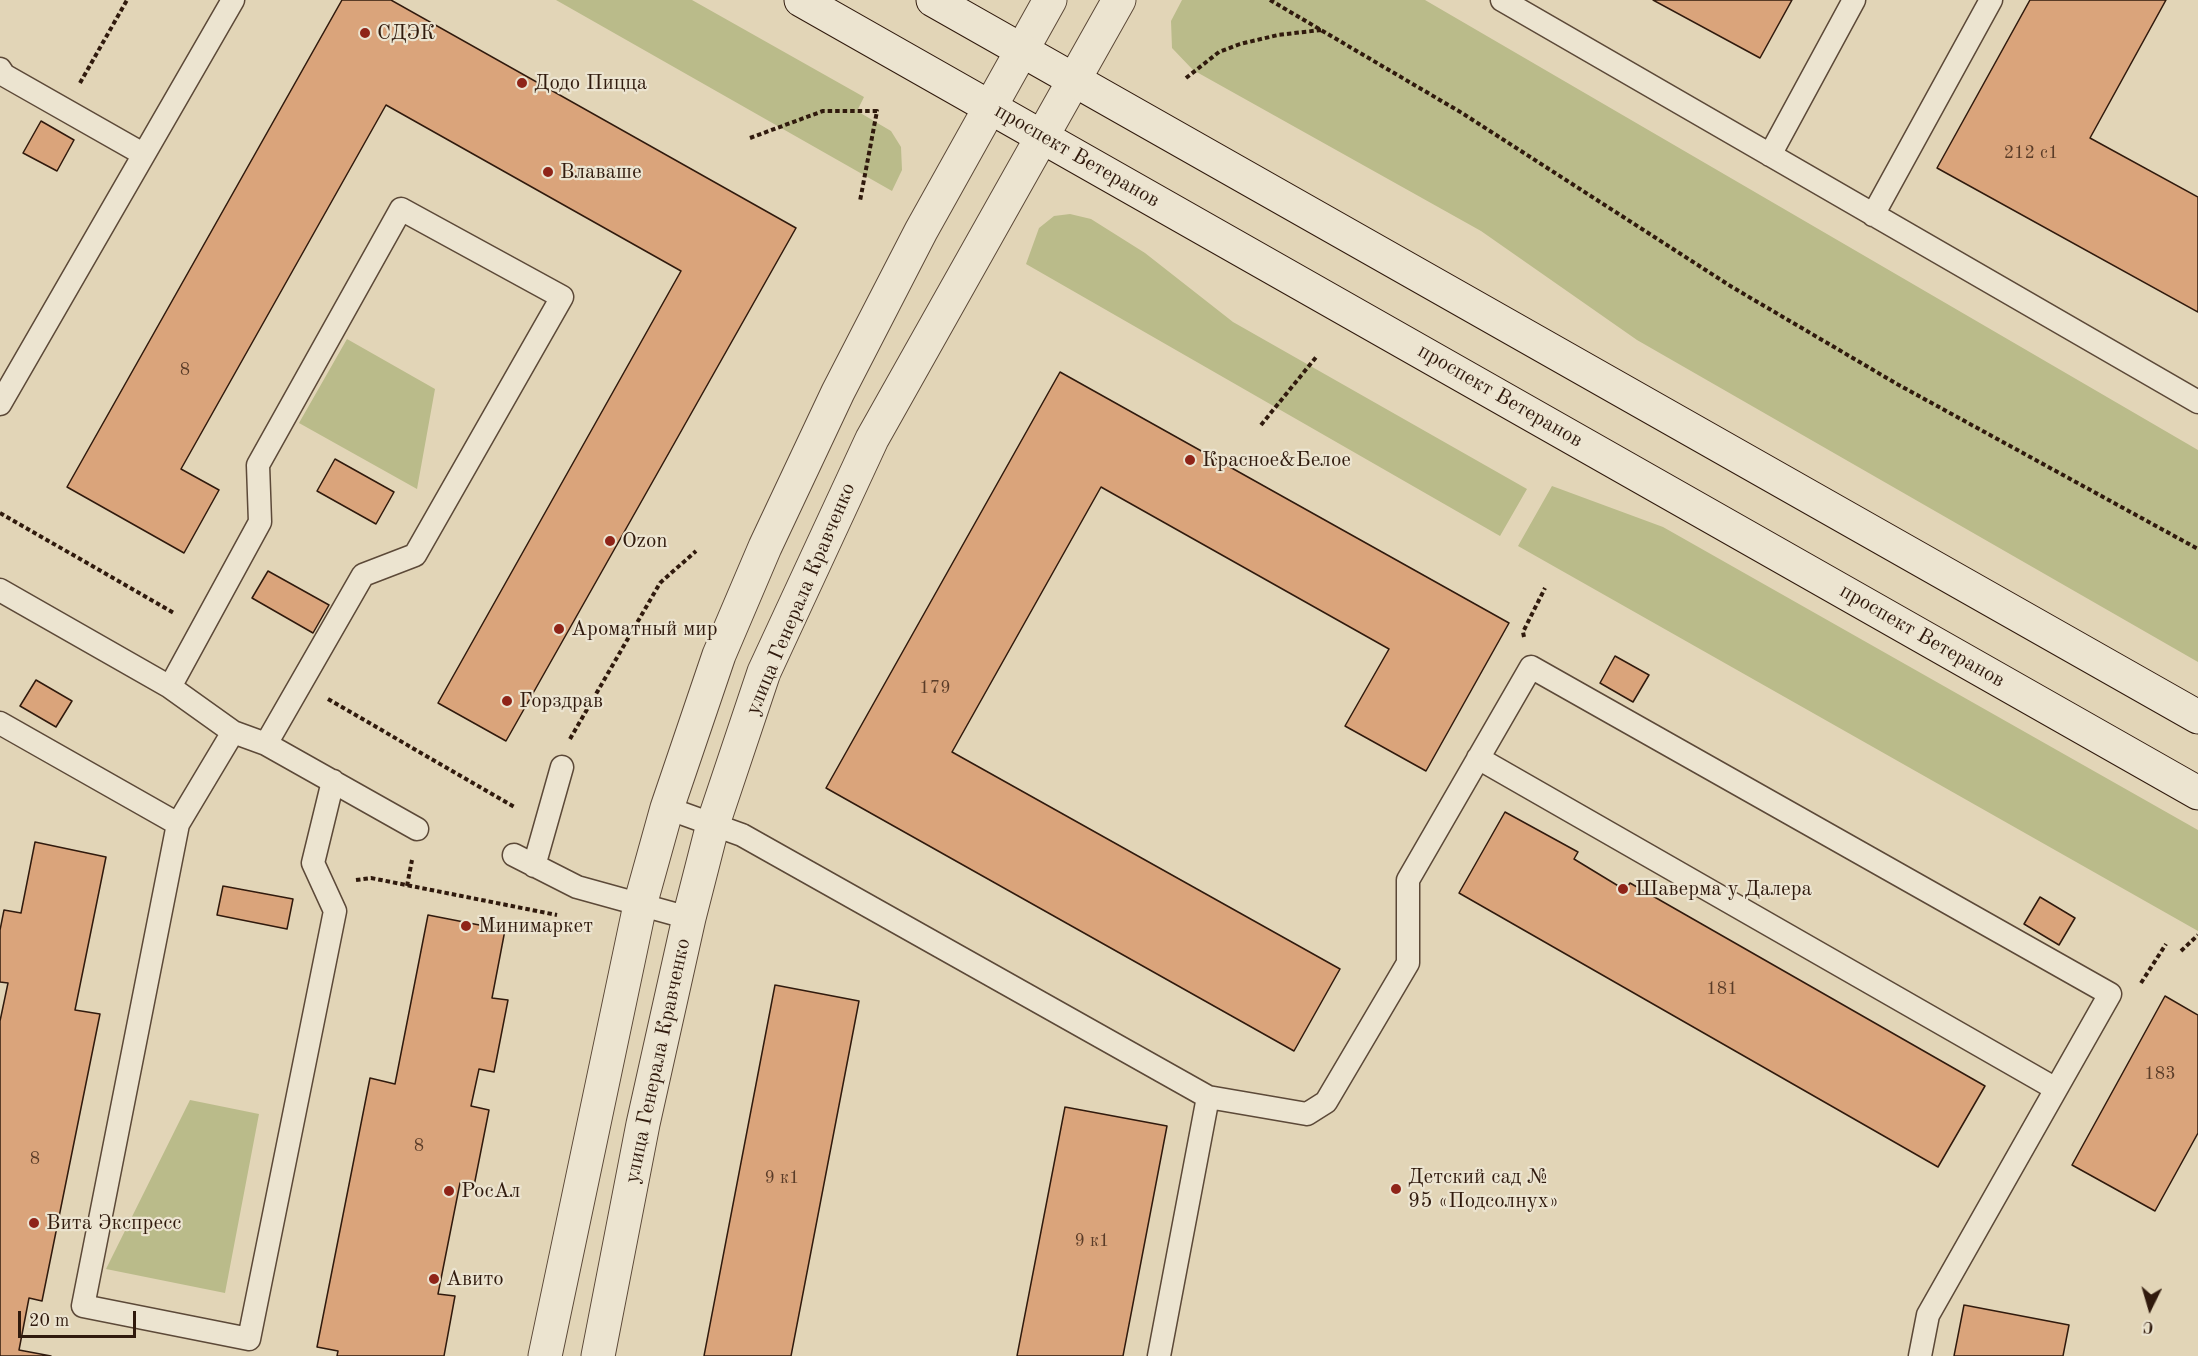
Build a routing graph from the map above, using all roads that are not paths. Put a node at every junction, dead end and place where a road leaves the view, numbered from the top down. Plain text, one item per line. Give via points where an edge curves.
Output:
1 (233, 0) edge
2 (801, 0) edge
3 (933, 0) edge
4 (1050, 0) edge
5 (1119, 0) edge
6 (1502, 0) edge
7 (1854, 0) edge
8 (1991, 0) edge
9 (1022, 50) junction
10 (1, 73) edge
11 (1075, 80) junction
12 (990, 107) junction
13 (1043, 137) junction
14 (143, 154) junction
15 (1770, 155) junction
16 (1873, 215) junction
17 (2198, 402) edge
18 (0, 404) edge
19 (0, 590) edge
20 (170, 687) junction
21 (2198, 717) edge
22 (0, 723) edge
23 (233, 732) junction
24 (267, 744) junction
25 (1478, 758) junction
26 (562, 767) road end
27 (333, 781) junction
28 (2198, 794) edge
29 (667, 808) junction
30 (178, 824) junction
31 (713, 824) junction
32 (417, 829) dead end
33 (514, 855) dead end
34 (534, 866) junction
35 (640, 905) junction
36 (689, 918) junction
37 (2056, 1089) junction
38 (1208, 1097) junction
39 (545, 1356) edge
40 (598, 1356) edge
41 (1159, 1356) edge
42 (1920, 1356) edge

1 - 14 lane
2 - 12 main road, проспект Ветеранов
3 - 9 main road
4 - 9 main road
5 - 11 main road, улица Генерала Кравченко
6 - 15 lane
7 - 15 lane
8 - 16 lane
9 - 11 main road
9 - 12 main road
10 - 14 lane
11 - 13 main road, улица Генерала Кравченко
11 - 21 main road
12 - 13 main road, проспект Ветеранов
12 - 29 main road via 921,231 805,459 719,655
13 - 28 main road, проспект Ветеранов
13 - 31 main road, улица Генерала Кравченко via 872,439 764,672
14 - 18 lane
15 - 16 lane
16 - 17 lane
19 - 20 lane
20 - 23 lane
20 - 24 lane via 260,522 258,465 401,209 562,297 415,555 363,574
22 - 30 lane
23 - 24 lane
23 - 30 lane
24 - 27 lane
25 - 37 lane
25 - 37 lane via 1531,667 2110,993
25 - 38 lane via 1408,880 1408,963 1326,1102 1307,1114
26 - 34 lane
27 - 30 lane via 313,863 335,911 249,1339 83,1306
27 - 32 lane
29 - 31 lane
29 - 35 main road
31 - 36 main road, улица Генерала Кравченко
31 - 38 lane via 742,835
33 - 34 lane
34 - 35 lane via 577,886
35 - 36 lane
35 - 39 main road
36 - 40 main road, улица Генерала Кравченко via 643,1124
37 - 42 lane via 1928,1315
38 - 41 lane

